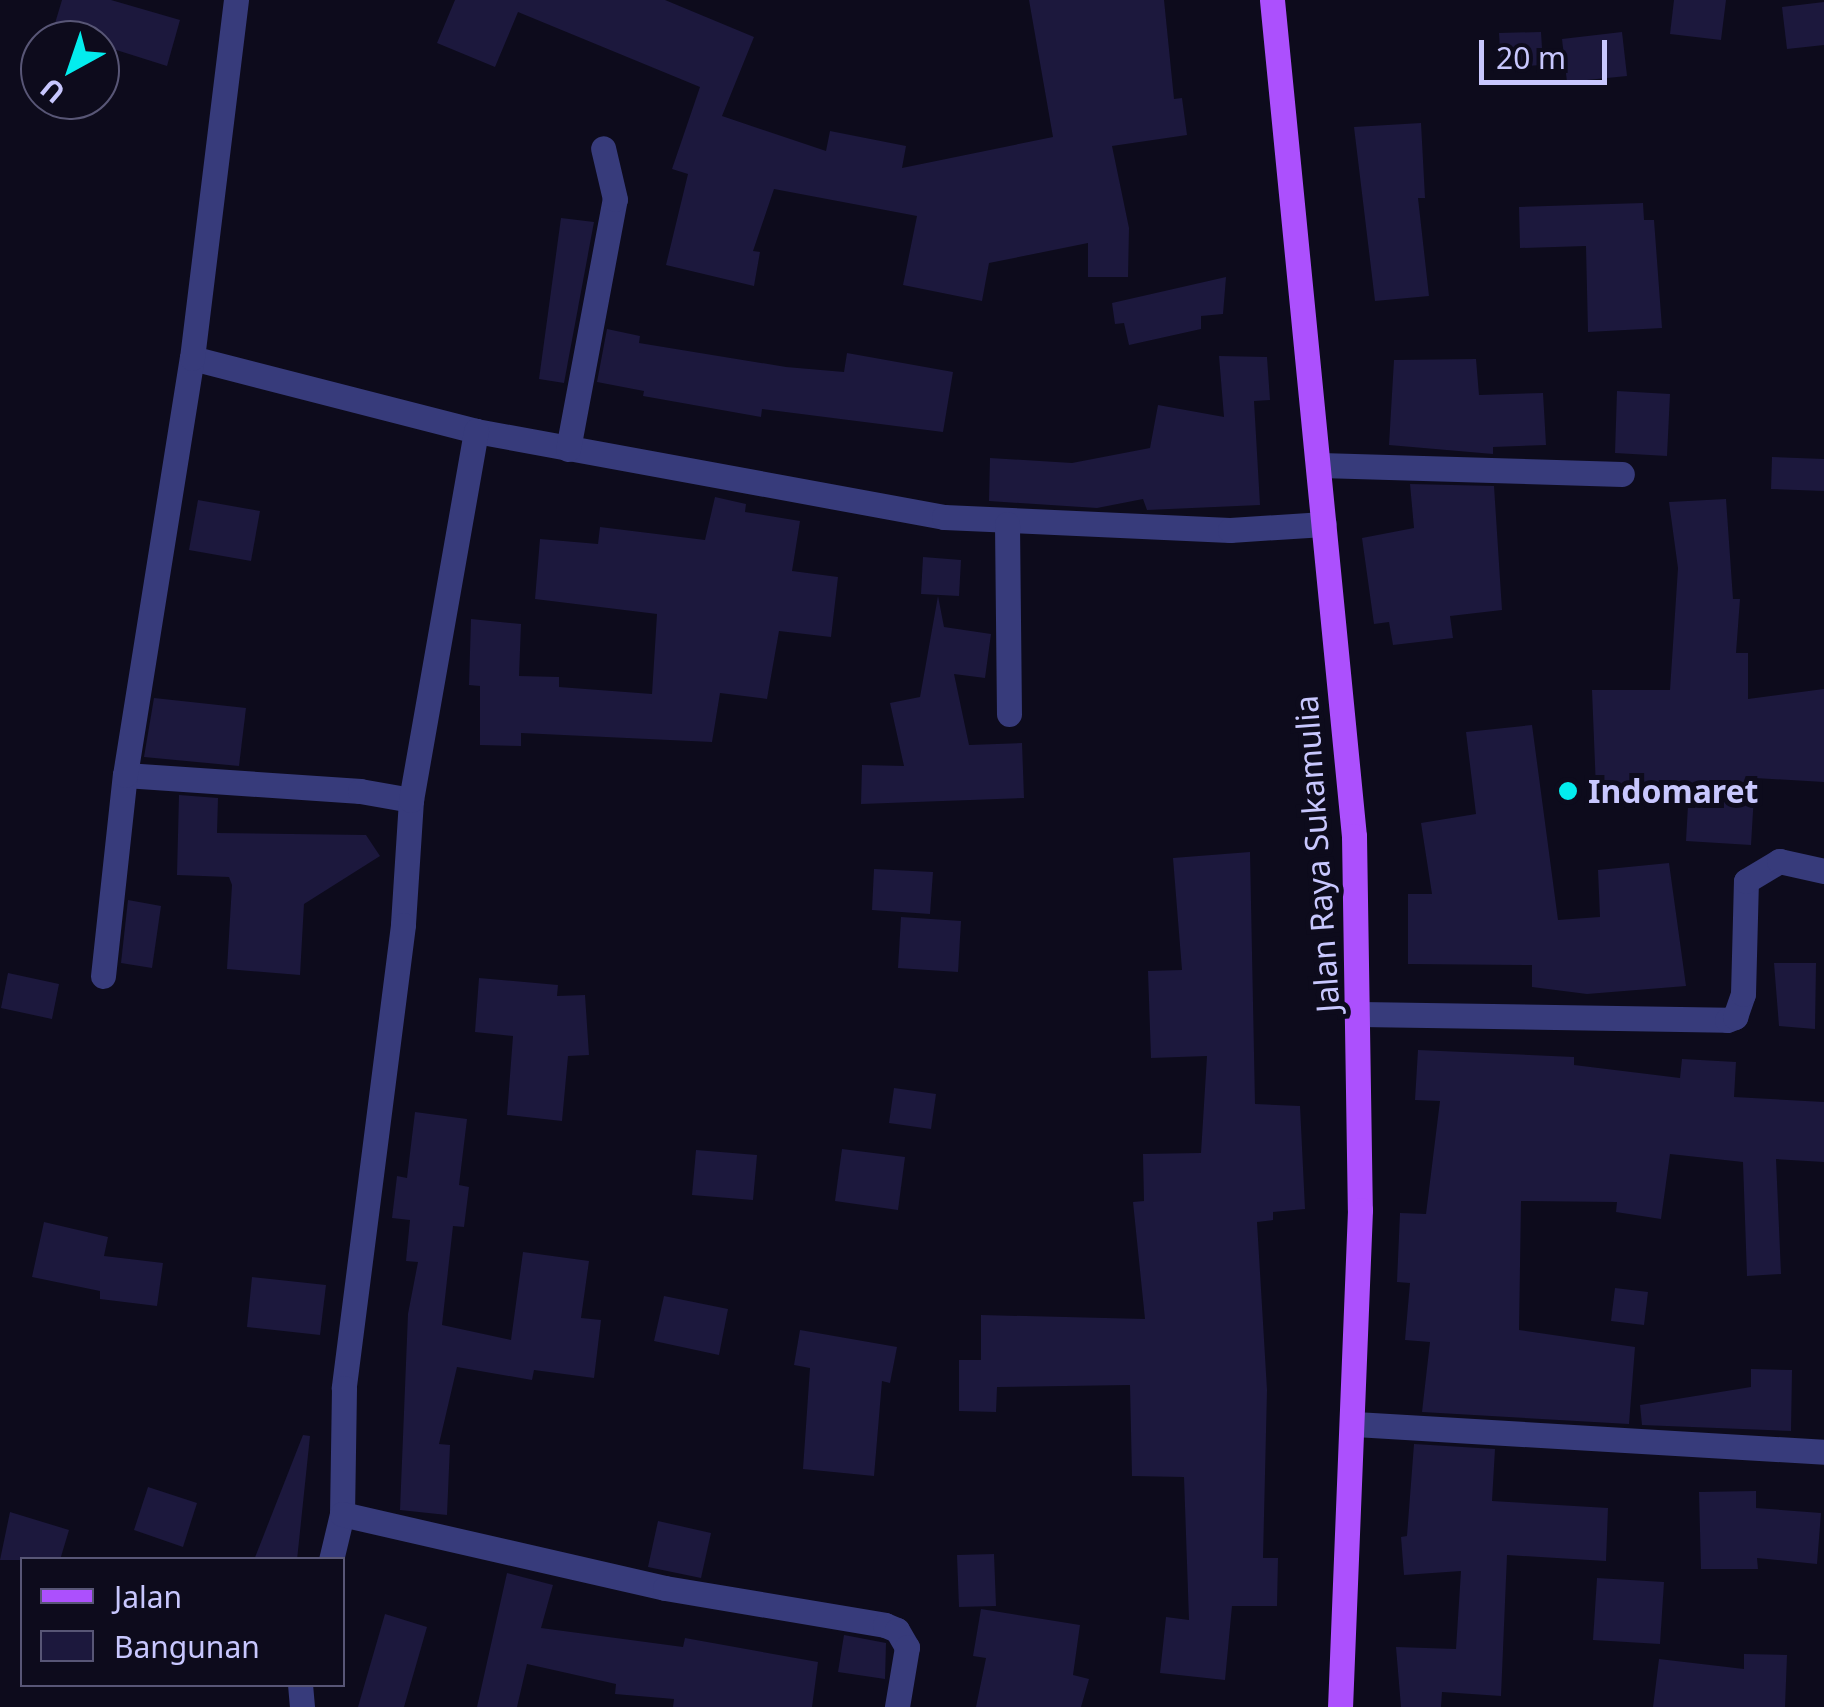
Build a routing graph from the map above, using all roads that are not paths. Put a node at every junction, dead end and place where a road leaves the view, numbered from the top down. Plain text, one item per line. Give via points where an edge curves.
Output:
1 (236, 0) edge
2 (1272, 0) edge
3 (603, 148) dead end
4 (192, 358) junction
5 (476, 431) junction
6 (568, 449) junction
7 (1320, 465) junction
8 (1622, 474) dead end
9 (1007, 524) junction
10 (1324, 524) junction
11 (1009, 714) dead end
12 (125, 775) junction
13 (411, 800) junction
14 (1824, 871) edge
15 (103, 976) dead end
16 (1360, 1014) junction
17 (1355, 1424) junction
18 (1824, 1452) edge
19 (342, 1514) junction
20 (332, 1557) edge
21 (897, 1707) edge
22 (1340, 1707) edge

1 - 4 street
2 - 7 main road, Jalan Raya Sukamulia
3 - 6 street via 615,199
4 - 5 street
4 - 12 street
5 - 6 street
5 - 13 street
6 - 9 street
7 - 8 street
7 - 10 main road, Jalan Raya Sukamulia
9 - 10 street via 1230,530
9 - 11 street
10 - 16 main road, Jalan Raya Sukamulia via 1354,836
12 - 13 street
12 - 15 street
13 - 19 street via 404,925 344,1388
14 - 16 street via 1780,861 1746,881 1743,994 1735,1017 1727,1020
16 - 17 main road, Jalan Raya Sukamulia
17 - 18 street
17 - 22 main road, Jalan Raya Sukamulia
19 - 20 street
19 - 21 street via 666,1588 884,1625 897,1630 908,1647

